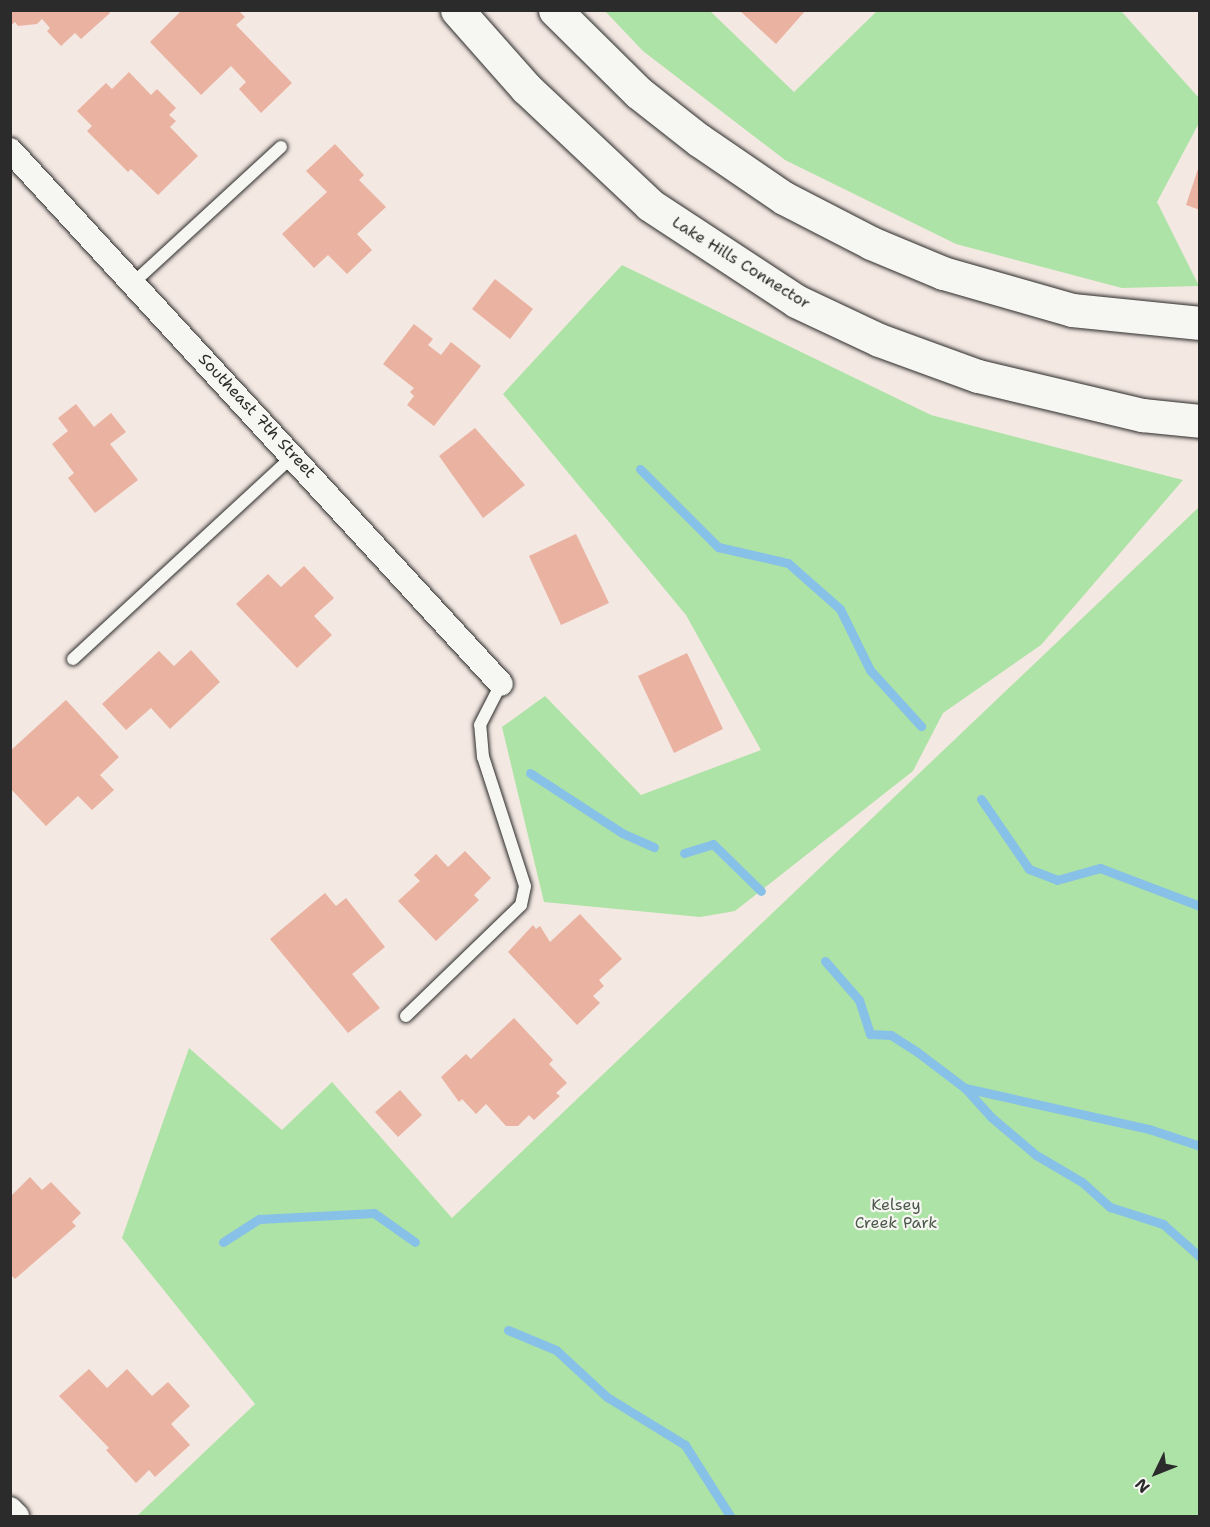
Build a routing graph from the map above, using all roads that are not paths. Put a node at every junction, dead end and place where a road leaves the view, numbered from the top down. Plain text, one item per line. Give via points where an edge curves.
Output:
1 (457, 10) edge
2 (555, 10) edge
3 (281, 147) dead end
4 (10, 150) edge
5 (134, 283) junction
6 (1200, 323) edge
7 (1200, 421) edge
8 (293, 456) junction
9 (73, 659) dead end
10 (501, 684) joint
11 (406, 1016) dead end
12 (10, 1509) edge
13 (17, 1516) edge

1 - 7 main road, Lake Hills Connector via 526,88 650,205 796,301 879,340 978,376 1142,415
2 - 6 main road via 639,93 699,140 784,198 871,243 943,273 1072,310
3 - 5 lane
4 - 5 street, Southeast 7th Street
5 - 8 street, Southeast 7th Street
8 - 9 lane
8 - 10 street, Southeast 7th Street
10 - 11 lane via 480,725 483,757 525,886 521,905
12 - 13 street

